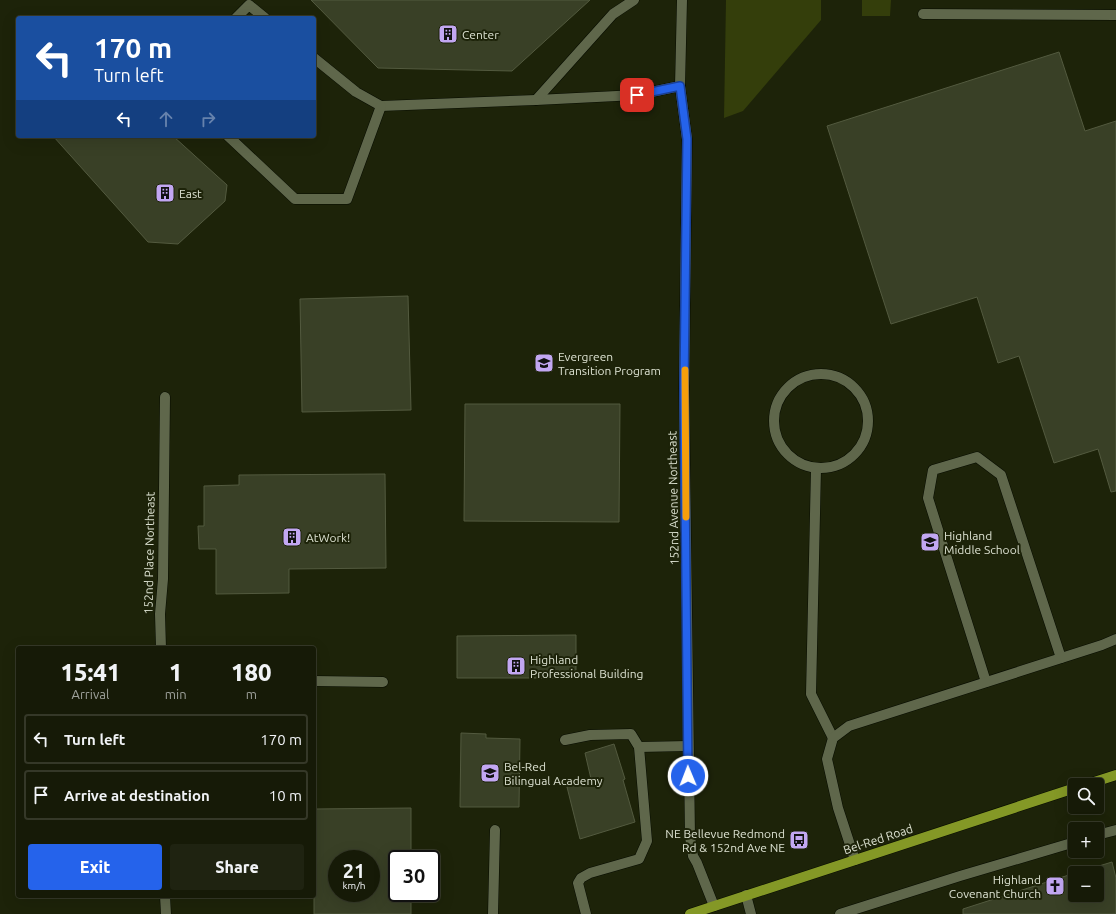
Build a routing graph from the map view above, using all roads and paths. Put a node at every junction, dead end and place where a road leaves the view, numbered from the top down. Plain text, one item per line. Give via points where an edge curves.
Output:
1 (634, 0) edge
2 (682, 0) edge
3 (923, 14) dead end
4 (1116, 15) edge
5 (238, 16) edge
6 (263, 16) edge
7 (316, 60) edge
8 (680, 86) junction
9 (536, 100) junction
10 (380, 106) junction
11 (230, 138) edge
12 (165, 397) dead end
13 (816, 468) junction
14 (1116, 639) edge
15 (161, 646) edge
16 (1061, 658) junction
17 (316, 681) edge
18 (383, 682) dead end
19 (986, 682) junction
20 (833, 738) junction
21 (565, 740) dead end
22 (688, 746) junction
23 (639, 747) junction
24 (1116, 777) edge
25 (1104, 780) edge
26 (1068, 790) edge
27 (495, 830) dead end
28 (1116, 830) edge
29 (1104, 833) edge
30 (1068, 844) edge
31 (855, 860) junction
32 (746, 896) junction
33 (165, 898) edge
34 (714, 906) junction
35 (166, 914) edge
36 (493, 914) edge
37 (586, 914) edge
38 (690, 914) edge
39 (751, 914) edge
40 (840, 914) edge

1 - 9 street via 613,14
2 - 8 street, 152nd Avenue Northeast
3 - 4 street
5 - 6 street via 249,5
7 - 10 street via 356,92
8 - 9 street via 637,95
8 - 22 street, 152nd Avenue Northeast via 687,139 684,388
9 - 10 street
10 - 11 street via 348,199 295,200
12 - 15 street, 152nd Place Northeast
13 - 13 street via 832,468 846,462 858,452 866,438 869,423 867,408 860,393 849,383 835,376 820,374 804,377 790,385 780,397 774,412 774,428 783,449 801,464
13 - 20 street via 811,694
14 - 16 street
16 - 19 street
16 - 19 street via 1001,475 977,456 933,470 928,498
17 - 18 street
19 - 20 street via 849,726
20 - 31 street via 827,759 838,808
21 - 23 street via 590,735 631,734
22 - 23 street
22 - 34 street, 152nd Avenue Northeast via 690,837 693,856
23 - 37 street via 647,841 639,859 581,878 578,884
24 - 25 main road
26 - 31 main road, Bel-Red Road
27 - 36 street
28 - 29 street
30 - 40 street
31 - 32 main road, Bel-Red Road
32 - 34 main road, Bel-Red Road
32 - 39 street
33 - 35 street
34 - 38 main road, Bel-Red Road

